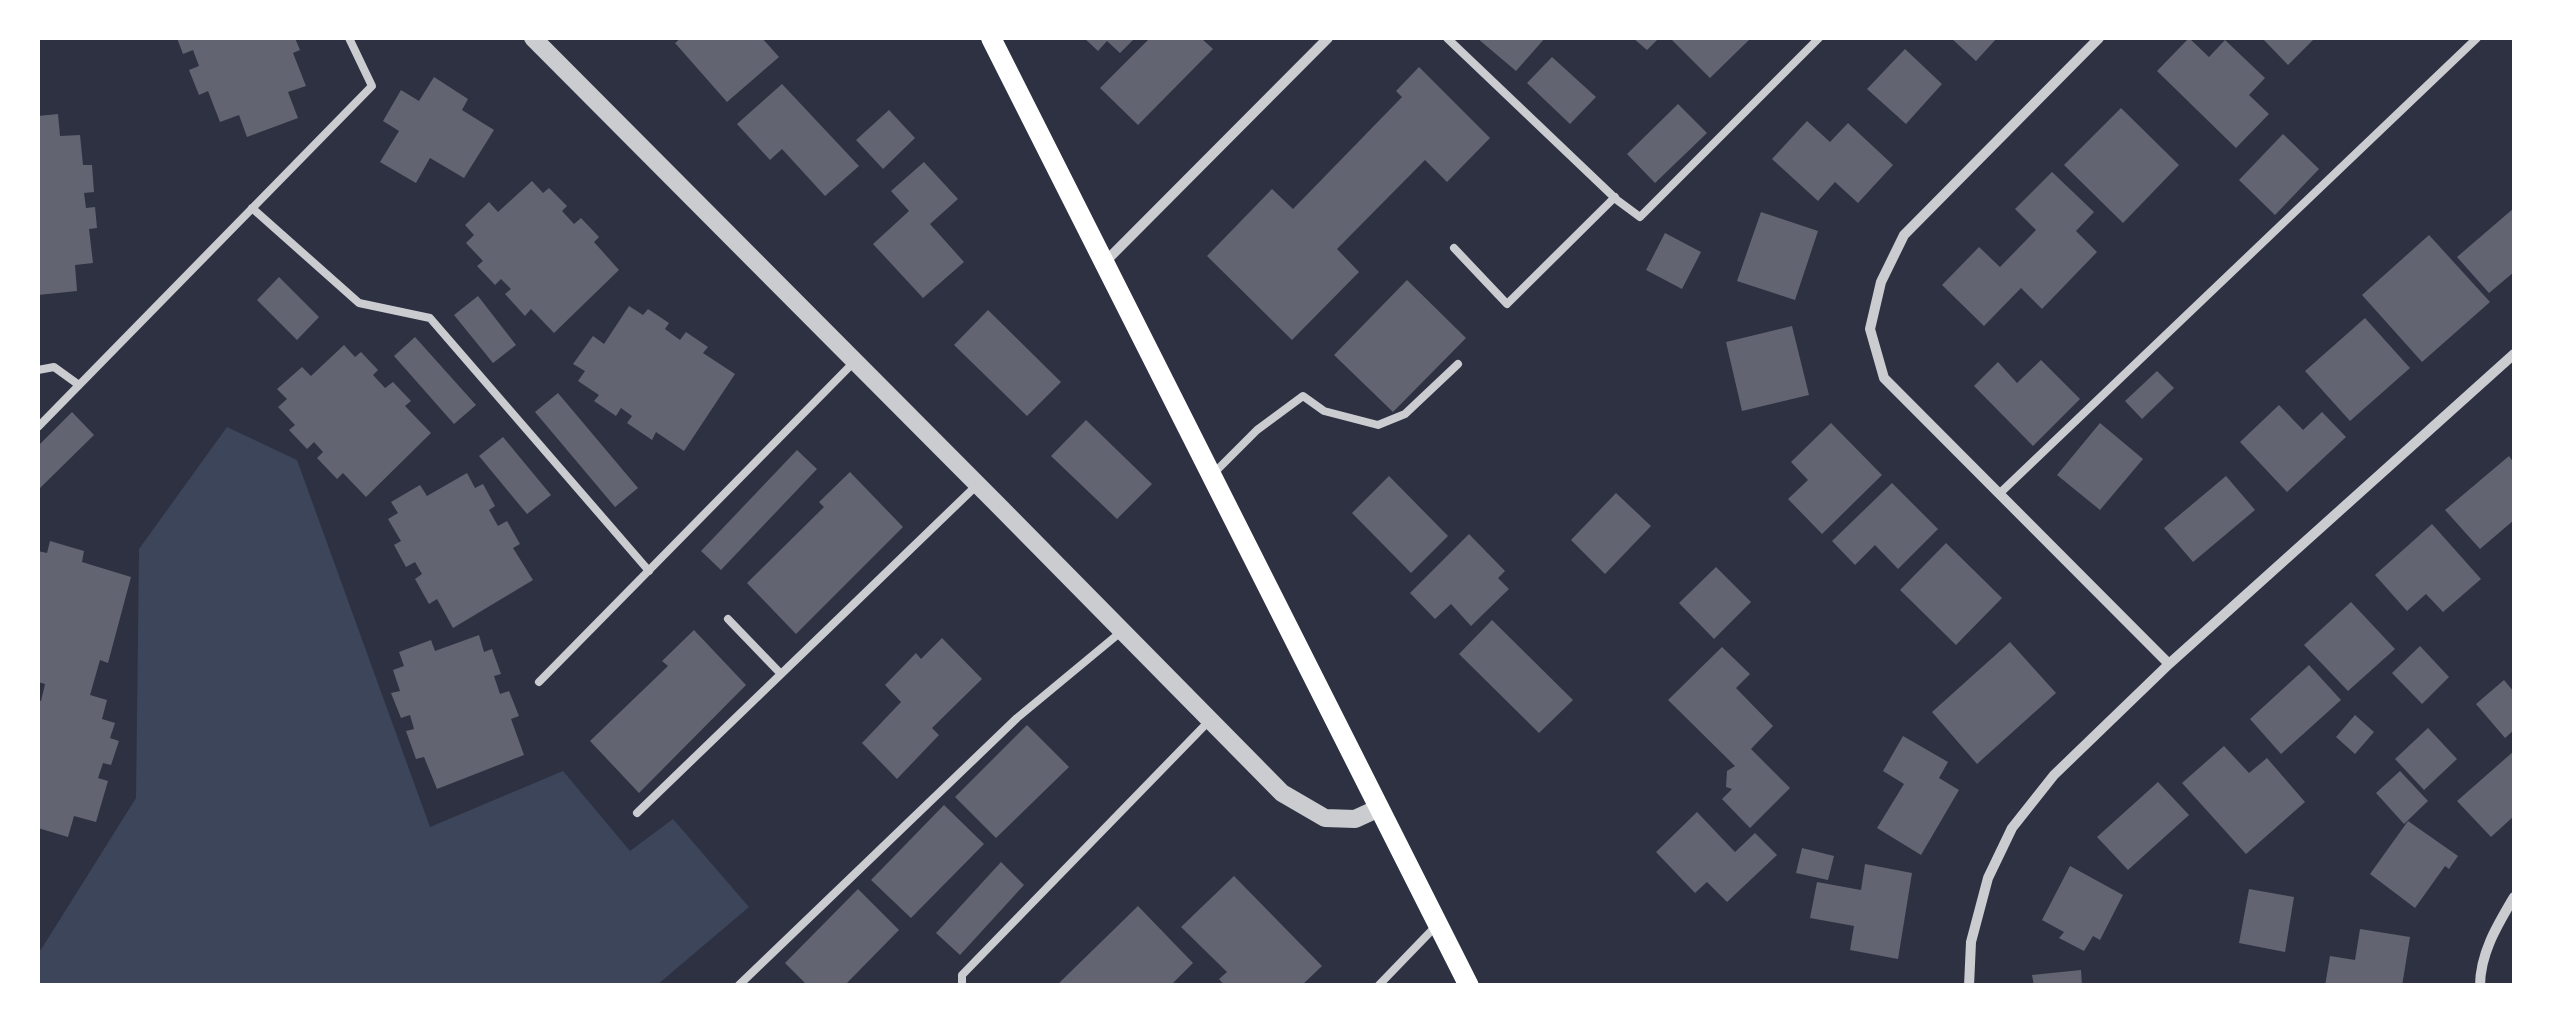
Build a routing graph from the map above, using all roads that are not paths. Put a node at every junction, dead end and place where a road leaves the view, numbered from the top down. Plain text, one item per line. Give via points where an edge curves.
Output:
1 (349, 38) edge
2 (532, 38) edge
3 (991, 38) edge
4 (1328, 38) edge
5 (1447, 38) edge
6 (1819, 38) edge
7 (2100, 38) edge
8 (2476, 38) edge
9 (1615, 197) junction
10 (252, 208) junction
11 (1454, 248) dead end
12 (1103, 264) junction
13 (2514, 354) edge
14 (854, 362) junction
15 (1458, 364) dead end
16 (38, 370) edge
17 (79, 385) junction
18 (38, 427) edge
19 (1210, 476) junction
20 (978, 484) junction
21 (1999, 494) junction
22 (649, 571) junction
23 (728, 619) dead end
24 (1122, 631) junction
25 (2169, 664) junction
26 (781, 674) junction
27 (539, 682) dead end
28 (1210, 720) junction
29 (1379, 808) junction
30 (637, 813) dead end
31 (2514, 898) edge
32 (1438, 924) junction
33 (738, 986) edge
34 (962, 986) edge
35 (1378, 986) edge
36 (1469, 986) edge
37 (1969, 986) edge
38 (2480, 986) edge

1 - 10 lane via 372,86
2 - 14 street
3 - 12 main road
4 - 12 street
5 - 9 lane
6 - 9 lane via 1640,218
7 - 21 street via 1904,235 1880,282 1870,330 1884,378
8 - 21 lane
9 - 11 lane via 1507,304
10 - 17 lane
10 - 22 lane via 359,302 430,318
12 - 19 main road
13 - 25 street
14 - 20 street
14 - 22 lane
15 - 19 lane via 1405,414 1378,424 1324,411 1304,396 1256,430
16 - 17 lane via 54,367
17 - 18 lane
19 - 29 main road
20 - 24 street
20 - 26 lane
21 - 25 street
22 - 27 lane
23 - 26 lane
24 - 28 street
24 - 33 lane via 1017,718
25 - 37 street via 2054,775 2012,828 1988,878 1971,942
26 - 30 lane
28 - 29 street via 1282,794 1326,818 1354,819
28 - 34 lane via 962,976
29 - 32 main road
31 - 38 street via 2496,926
32 - 35 lane
32 - 36 main road

